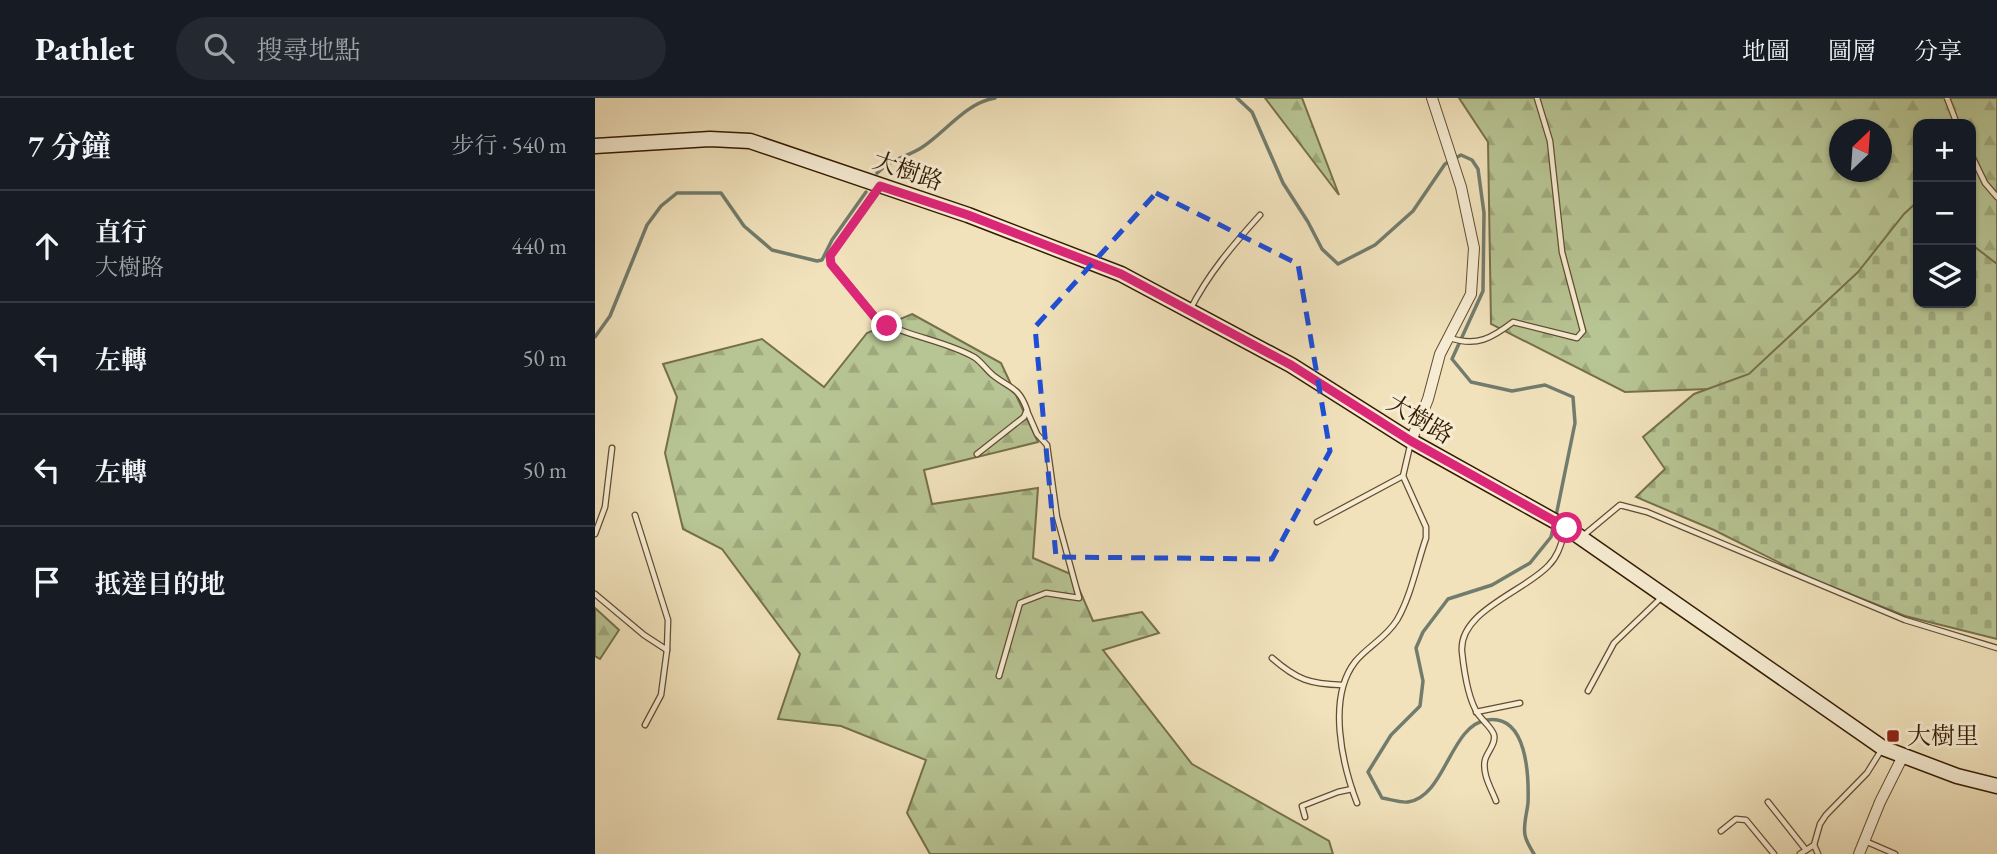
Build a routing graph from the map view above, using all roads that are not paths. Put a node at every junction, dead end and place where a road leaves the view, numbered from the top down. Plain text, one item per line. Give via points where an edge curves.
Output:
1 (1431, 98) edge
2 (1537, 98) edge
3 (1947, 98) edge
4 (1955, 119) edge
5 (595, 146) edge
6 (1976, 164) edge
7 (880, 186) junction
8 (1997, 197) edge
9 (1259, 215) dead end
10 (1189, 311) junction
11 (1449, 337) junction
12 (1027, 410) junction
13 (1411, 441) junction
14 (612, 447) dead end
15 (977, 454) dead end
16 (1403, 476) junction
17 (635, 515) dead end
18 (1317, 522) dead end
19 (1567, 528) junction
20 (595, 534) edge
21 (1581, 538) junction
22 (595, 594) edge
23 (1664, 596) junction
24 (1997, 648) edge
25 (667, 650) junction
26 (1272, 658) dead end
27 (999, 676) dead end
28 (1342, 685) junction
29 (1588, 691) dead end
30 (1520, 703) dead end
31 (1476, 712) junction
32 (645, 725) dead end
33 (1883, 748) junction
34 (1903, 755) junction
35 (1997, 786) edge
36 (1352, 789) junction
37 (1496, 801) dead end
38 (1768, 802) dead end
39 (1357, 803) dead end
40 (1305, 817) dead end
41 (1721, 831) dead end
42 (1864, 840) junction
43 (1814, 845) junction
44 (1806, 850) junction
45 (1774, 854) edge
46 (1800, 854) edge
47 (1818, 854) edge
48 (1859, 854) edge
49 (1895, 854) edge

1 - 11 street via 1461,187 1474,248 1471,294
2 - 11 lane via 1550,141 1562,252 1583,331 1577,338 1513,322 1493,337 1465,343
3 - 4 lane
5 - 7 street, 大樹路 via 750,141
6 - 8 lane
7 - 10 street, 大樹路 via 1121,274
7 - 12 lane via 830,256 831,264 877,320 977,359 1017,390
9 - 10 lane via 1201,286
10 - 13 street, 大樹路 via 1291,365
11 - 13 street
12 - 15 lane
12 - 27 lane via 1047,445 1057,517 1079,598 1046,593 1020,603
13 - 16 lane
13 - 19 street, 大樹路
14 - 20 lane via 605,507
16 - 18 lane
16 - 28 lane via 1426,527 1426,538 1397,620 1383,639 1356,660
17 - 25 lane via 667,620
19 - 21 street, 大樹路
19 - 31 lane via 1549,566 1476,618 1467,633 1461,649
21 - 23 street, 大樹路
21 - 24 lane via 1620,505 1647,512 1905,620
22 - 25 lane
23 - 29 lane via 1614,643
23 - 33 street, 大樹路
25 - 32 lane via 661,695
26 - 28 lane via 1304,681
28 - 36 lane via 1339,736
30 - 31 lane
31 - 37 lane via 1494,734 1485,775
33 - 34 street, 大樹路
33 - 43 lane via 1867,773 1826,815
34 - 35 street, 大樹路
34 - 42 street
36 - 39 lane
36 - 40 lane via 1302,806
38 - 44 lane
41 - 45 lane via 1737,819 1746,820
42 - 48 street
42 - 49 lane
43 - 44 lane
43 - 47 lane
44 - 46 lane

